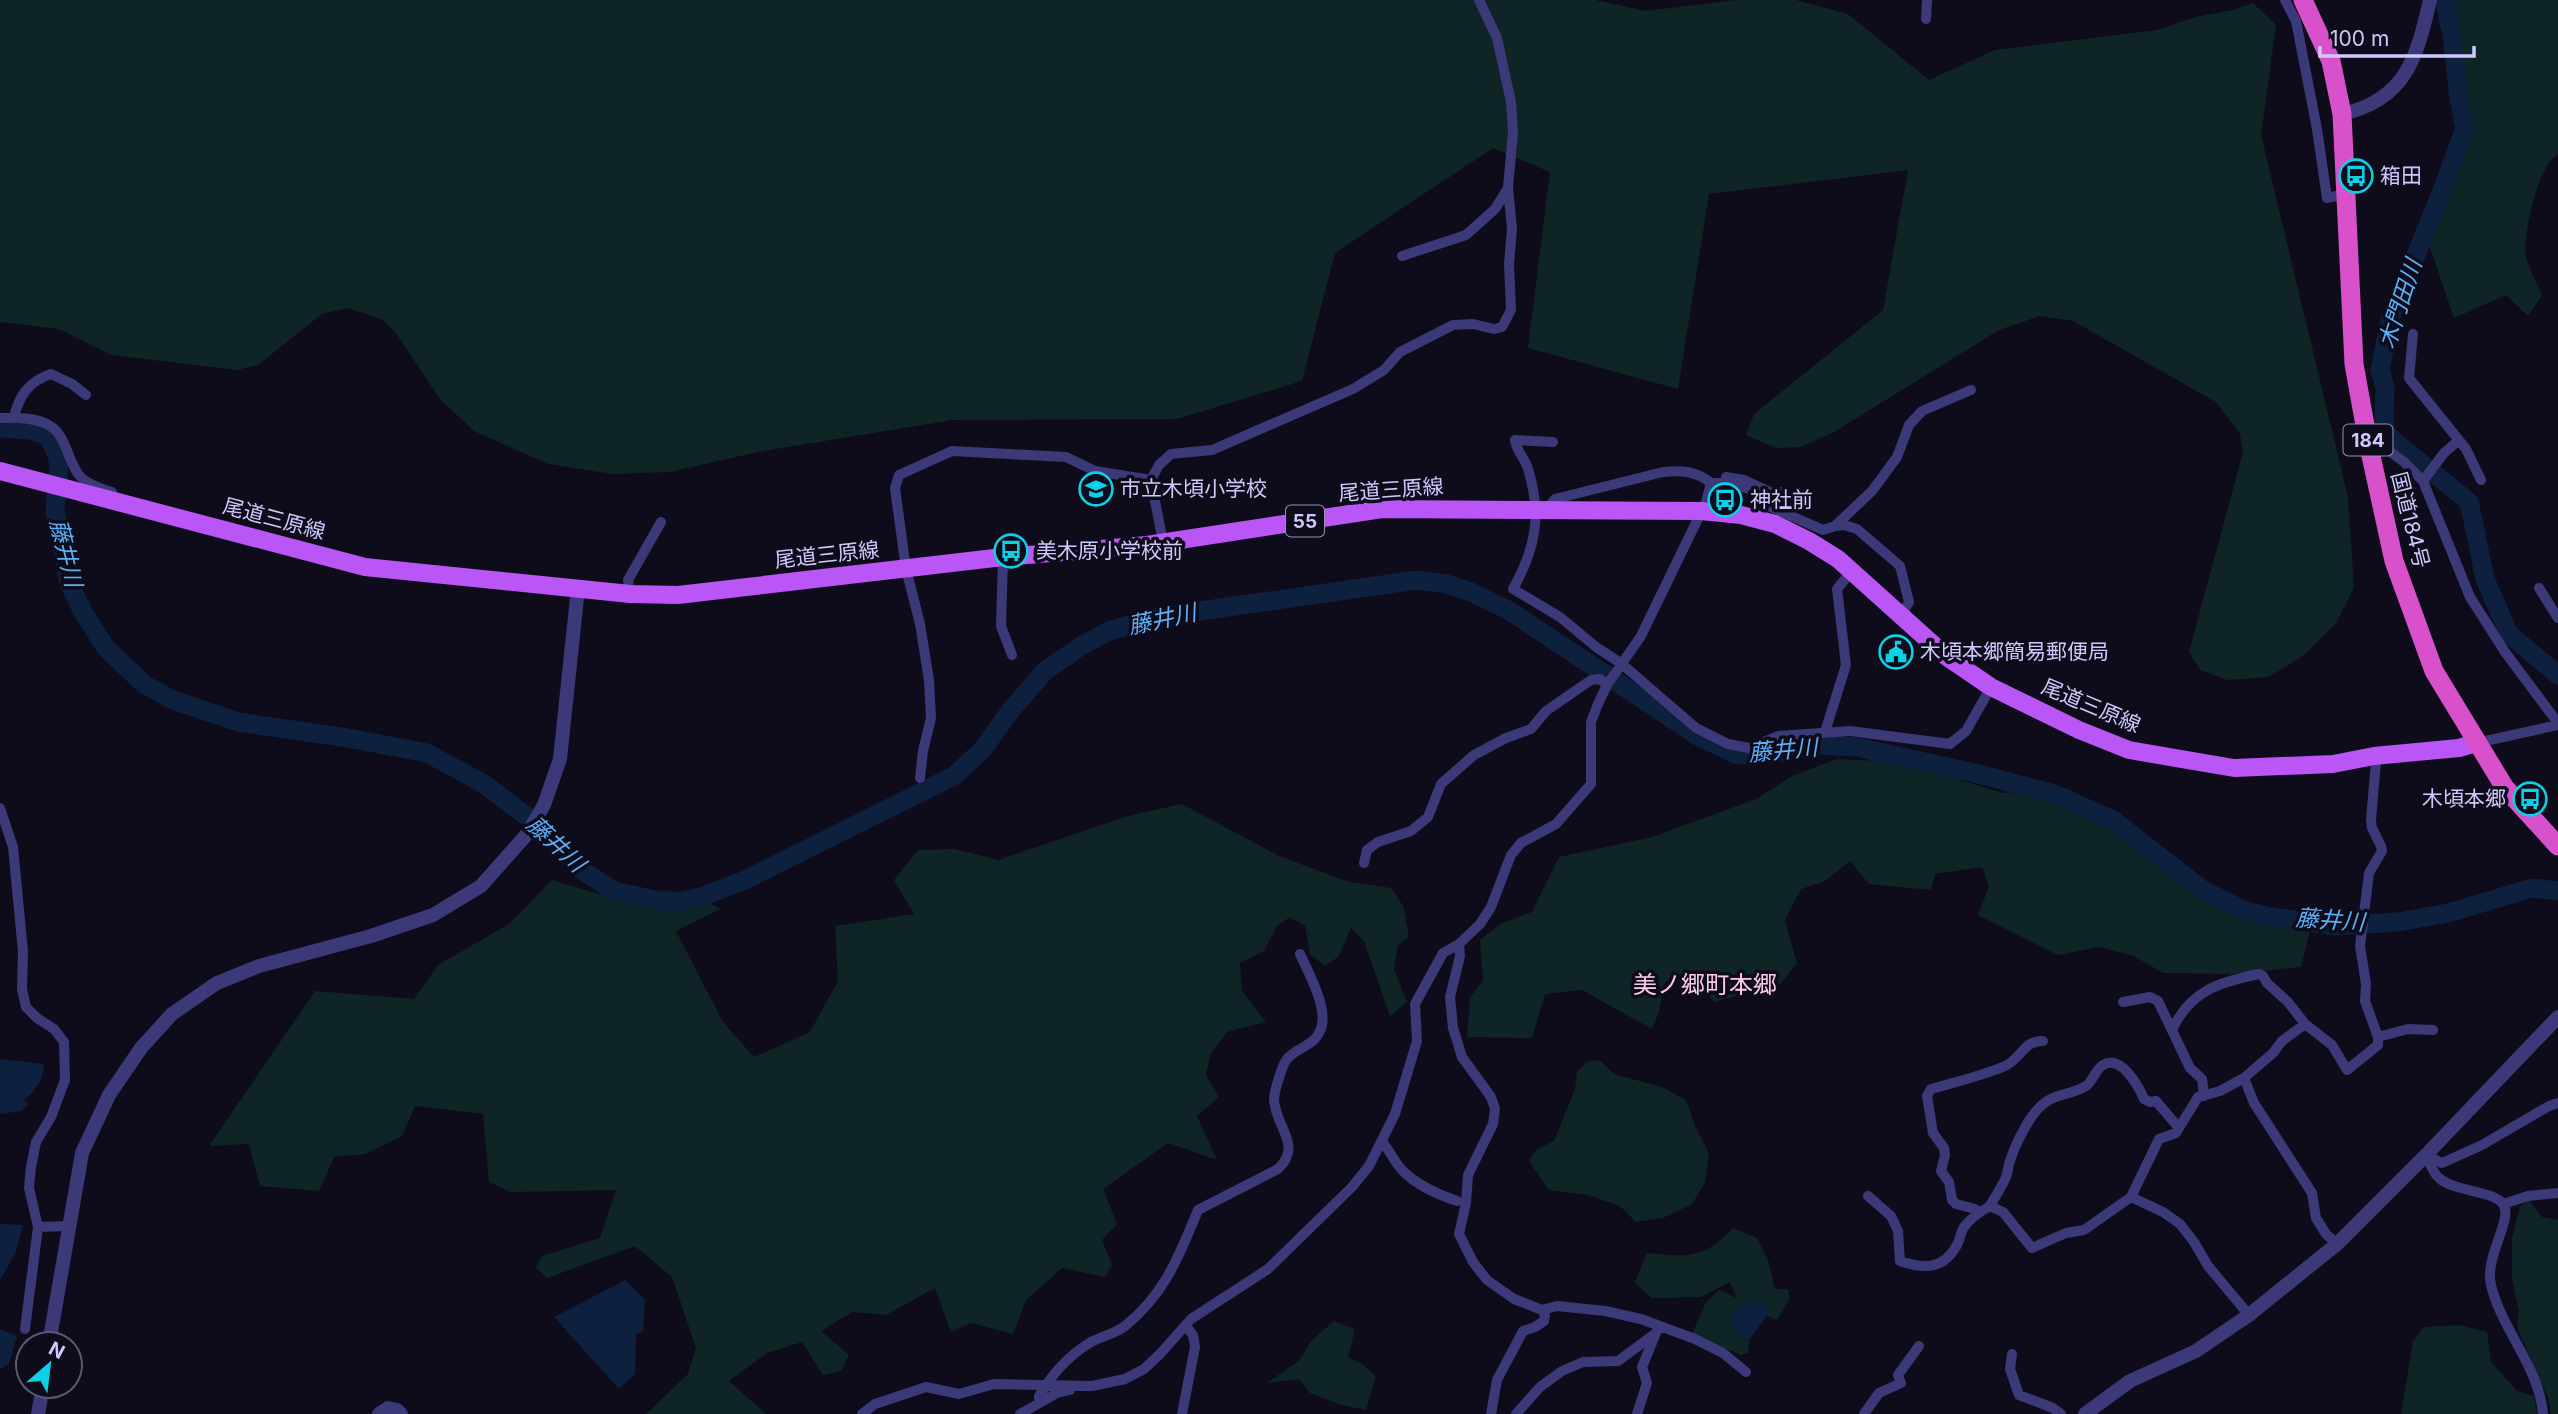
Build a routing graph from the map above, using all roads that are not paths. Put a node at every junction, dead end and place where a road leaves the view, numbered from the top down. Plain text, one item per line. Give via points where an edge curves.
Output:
1 (1479, 0) edge
2 (1927, 0) edge
3 (2285, 0) edge
4 (2303, 0) edge
5 (2429, 3) edge
6 (1926, 19) dead end
7 (2342, 114) junction
8 (1508, 188) junction
9 (2346, 194) junction
10 (1402, 256) dead end
11 (2413, 334) dead end
12 (1971, 390) dead end
13 (86, 395) dead end
14 (14, 417) junction
15 (0, 418) edge
16 (2458, 441) junction
17 (1553, 442) dead end
18 (2368, 442) junction
19 (0, 471) edge
20 (1152, 480) junction
21 (2482, 480) dead end
22 (2423, 481) junction
23 (1711, 483) junction
24 (1783, 492) dead end
25 (1541, 509) junction
26 (1701, 511) junction
27 (661, 522) dead end
28 (208, 526) junction
29 (1835, 526) junction
30 (1163, 542) junction
31 (1003, 557) junction
32 (906, 569) junction
33 (1851, 572) junction
34 (578, 588) junction
35 (2539, 588) dead end
36 (630, 594) junction
37 (1901, 616) junction
38 (2558, 618) edge
39 (1012, 654) dead end
40 (1622, 664) junction
41 (1607, 685) junction
42 (1991, 687) junction
43 (2558, 724) edge
44 (1825, 732) junction
45 (2476, 743) junction
46 (2374, 756) junction
47 (920, 778) dead end
48 (0, 808) edge
49 (2555, 844) edge
50 (1363, 863) dead end
51 (1459, 944) junction
52 (1300, 954) dead end
53 (2123, 1002) dead end
54 (2558, 1017) edge
55 (2305, 1024) junction
56 (2172, 1030) junction
57 (2433, 1030) dead end
58 (2378, 1037) junction
59 (2043, 1041) dead end
60 (2244, 1078) junction
61 (2204, 1096) junction
62 (2558, 1103) edge
63 (2179, 1128) junction
64 (1382, 1142) junction
65 (2426, 1155) junction
66 (2437, 1166) junction
67 (1468, 1175) junction
68 (2558, 1193) edge
69 (1868, 1196) dead end
70 (2131, 1197) junction
71 (1457, 1200) junction
72 (2503, 1204) junction
73 (1990, 1206) junction
74 (1979, 1213) junction
75 (68, 1226) junction
76 (38, 1227) junction
77 (1459, 1234) junction
78 (2337, 1244) junction
79 (1542, 1310) junction
80 (2249, 1315) junction
81 (1186, 1326) junction
82 (26, 1329) dead end
83 (1658, 1329) junction
84 (51, 1330) edge
85 (1919, 1346) dead end
86 (2012, 1354) dead end
87 (1746, 1372) dead end
88 (1046, 1385) junction
89 (1081, 1386) junction
90 (1039, 1402) junction
91 (379, 1414) edge
92 (401, 1414) edge
93 (862, 1414) edge
94 (1020, 1414) edge
95 (1182, 1414) edge
96 (1491, 1414) edge
97 (1516, 1414) edge
98 (1637, 1414) edge
99 (1864, 1414) edge
100 (2061, 1414) edge
101 (2085, 1414) edge
102 (2543, 1414) edge

1 - 8 street via 1497,38 1511,102
2 - 6 street
3 - 9 street via 2296,21 2327,198
4 - 7 highway, 国道184号 / 184 via 2331,61
5 - 7 street via 2416,57 2399,84 2358,111
7 - 9 highway, 国道184号 / 184
8 - 10 street via 1495,209 1466,235
8 - 20 street via 1511,310 1502,327 1453,325 1400,352 1384,370 1353,389 1212,450 1171,454
9 - 18 highway, 国道184号 / 184 via 2354,364
11 - 16 street via 2409,378
12 - 29 street via 1922,411 1909,425 1897,457 1872,491
13 - 14 street via 51,374 25,390
14 - 15 street
14 - 28 street via 51,426 80,477 101,489 205,516
16 - 21 street
16 - 22 street
17 - 25 street via 1515,440
18 - 22 street via 2404,462
18 - 45 highway, 国道184号 / 184 via 2394,561 2429,659
19 - 28 main road, 尾道三原線 / 55
20 - 30 street
20 - 32 street via 1095,471 1066,457 952,451 899,475 895,488
22 - 43 street via 2470,597
23 - 24 street via 1721,477 1744,480 1772,493
23 - 25 street via 1701,475 1672,471 1555,499
23 - 26 street
23 - 29 street via 1753,490 1771,507 1823,530
25 - 26 main road, 尾道三原線 / 55
25 - 30 main road, 尾道三原線 / 55 via 1382,509
25 - 40 street via 1528,562 1513,589 1560,617
26 - 33 main road, 尾道三原線 / 55 via 1775,524 1809,541
26 - 40 street via 1641,636
27 - 36 street via 628,580
28 - 34 main road, 尾道三原線 / 55 via 365,567
29 - 37 street via 1857,529 1899,566 1909,602
30 - 31 main road, 尾道三原線 / 55
31 - 32 main road, 尾道三原線 / 55
31 - 39 street via 1001,626
32 - 36 main road, 尾道三原線 / 55 via 678,595
32 - 47 street via 920,624 931,718
33 - 37 main road, 尾道三原線 / 55
33 - 44 street via 1837,589 1846,665
34 - 36 main road, 尾道三原線 / 55
34 - 75 street via 561,759 544,804 516,848 481,886 433,915 259,966 217,983 172,1014 141,1048 109,1095 82,1153
35 - 38 street
37 - 42 main road, 尾道三原線 / 55 via 1947,657
40 - 41 street
40 - 44 street via 1696,728 1728,744 1749,748 1778,736
41 - 50 street via 1600,679 1591,680 1546,711 1531,729 1474,755 1441,784 1428,817 1411,831 1378,842 1367,850
41 - 51 street via 1591,722 1591,784 1556,824 1521,843 1511,855 1491,906
42 - 44 street via 1966,731 1950,744
42 - 46 main road, 尾道三原線 / 55 via 2129,750 2234,768 2333,764
43 - 45 street
45 - 46 main road, 尾道三原線 / 55
45 - 49 highway, 国道184号 / 184 via 2505,788
46 - 58 street via 2371,820 2382,851 2369,873 2360,946 2365,1001
48 - 76 street via 13,847 26,1007 64,1042 65,1080 36,1142 31,1167 29,1188
51 - 64 street via 1443,953 1415,1004 1418,1041
51 - 67 street via 1461,956 1450,997 1453,1028 1462,1057 1495,1109 1493,1124
52 - 88 street via 1321,1007 1321,1031 1286,1059 1275,1092 1274,1102 1291,1150 1287,1161 1198,1210 1161,1291 1123,1328 1062,1362
53 - 56 street via 2150,997 2158,1001
54 - 65 street
55 - 56 street via 2259,974 2227,980 2204,992 2181,1010
55 - 58 street via 2332,1045 2347,1070 2378,1045
55 - 60 street
56 - 61 street via 2190,1068 2202,1079
57 - 58 street via 2408,1029
59 - 74 street via 2034,1040 2005,1066 1931,1089 1927,1096 1933,1133 1944,1148 1941,1171 1949,1182 1952,1200
60 - 61 street
60 - 78 street via 2259,1113 2312,1193 2316,1218
61 - 63 street via 2198,1097
62 - 66 street
63 - 70 street via 2159,1139
63 - 73 street via 2156,1101 2144,1099 2125,1070 2106,1063 2089,1084 2040,1106 2017,1143 2007,1177
64 - 71 street via 1403,1171
64 - 81 street via 1352,1187 1268,1269
65 - 66 street
65 - 78 street
66 - 72 street via 2440,1179
67 - 71 street
67 - 77 street
68 - 72 street
69 - 74 street via 1891,1216 1898,1231 1900,1261 1918,1267 1948,1259 1963,1228
70 - 73 street via 2084,1230 2032,1248 2003,1212
70 - 80 street via 2180,1224
71 - 77 street
72 - 102 street via 2506,1221 2491,1258 2491,1287 2525,1357
73 - 74 street
75 - 76 street
75 - 84 street
76 - 82 street
77 - 79 street via 1488,1280 1514,1299
78 - 80 street
79 - 83 street via 1557,1306 1605,1311 1641,1319
79 - 96 street via 1544,1321 1523,1331 1497,1380
80 - 101 street via 2196,1351 2130,1381
81 - 89 street via 1144,1369 1104,1385
81 - 95 street via 1195,1347
83 - 87 street via 1723,1353
83 - 97 street via 1618,1361 1583,1362 1562,1371
83 - 98 street via 1642,1367 1647,1382
85 - 99 street via 1898,1375 1900,1384 1879,1393
86 - 100 street via 2010,1369 2019,1395
88 - 89 street
88 - 90 street
88 - 93 street via 994,1384 959,1394 926,1387 875,1404
89 - 90 street
90 - 94 street
91 - 92 street via 388,1408

